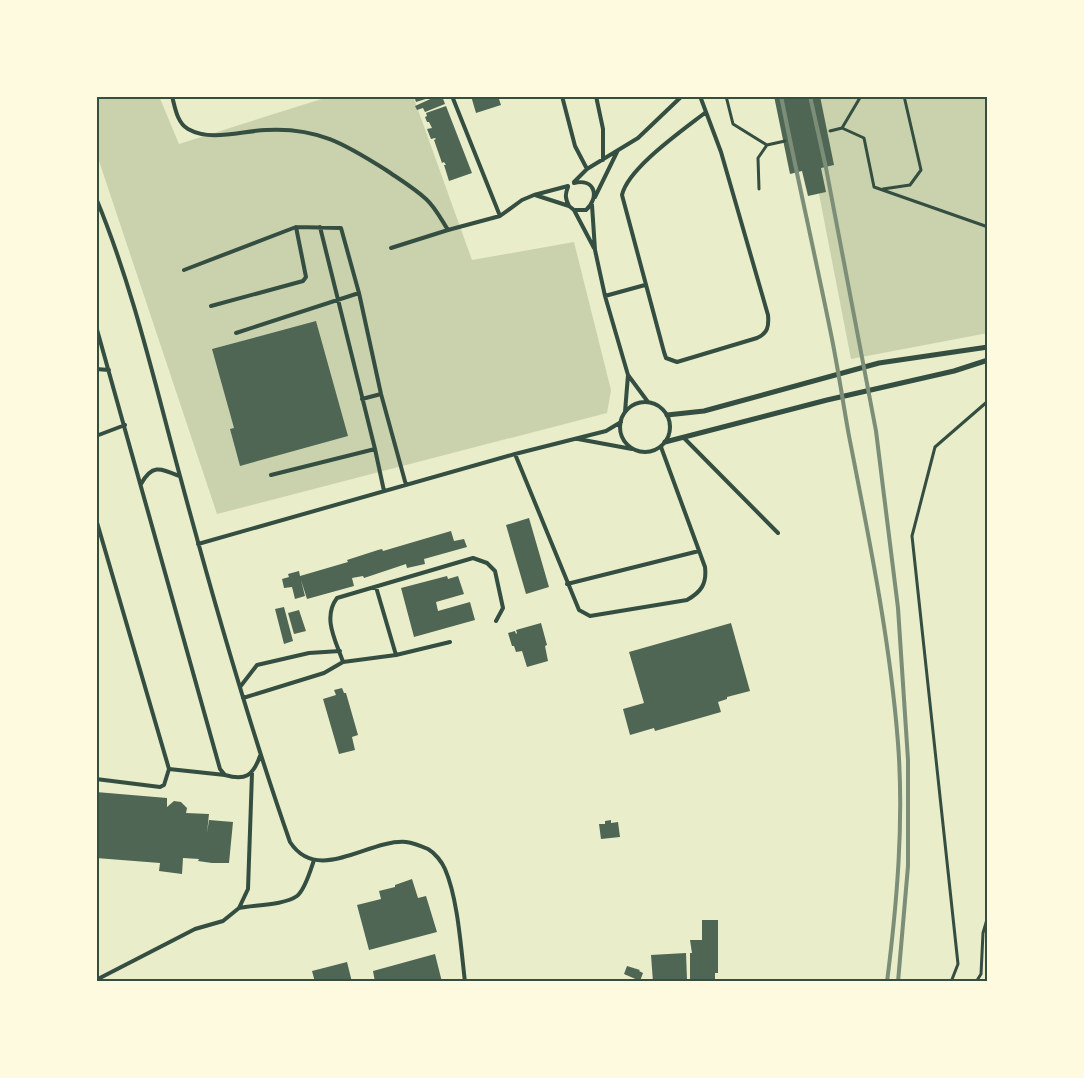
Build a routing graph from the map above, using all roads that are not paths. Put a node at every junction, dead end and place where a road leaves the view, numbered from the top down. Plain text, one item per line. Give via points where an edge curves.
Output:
1 (172, 96) edge
2 (452, 96) edge
3 (562, 96) edge
4 (596, 96) edge
5 (682, 96) edge
6 (700, 96) edge
7 (706, 112) junction
8 (617, 152) junction
9 (603, 160) junction
10 (587, 169) junction
11 (574, 182) junction
12 (568, 186) junction
13 (534, 195) junction
14 (96, 198) edge
15 (594, 198) junction
16 (592, 205) junction
17 (569, 206) junction
18 (574, 210) junction
19 (500, 216) junction
20 (320, 227) junction
21 (296, 228) junction
22 (448, 230) junction
23 (392, 248) dead end
24 (595, 250) junction
25 (184, 270) dead end
26 (645, 285) junction
27 (359, 293) junction
28 (605, 296) junction
29 (338, 300) junction
30 (211, 306) dead end
31 (96, 326) edge
32 (236, 333) dead end
33 (988, 347) edge
34 (988, 360) edge
35 (96, 369) edge
36 (109, 370) junction
37 (628, 375) junction
38 (381, 394) junction
39 (362, 399) junction
40 (648, 402) junction
41 (626, 412) junction
42 (667, 414) junction
43 (621, 422) junction
44 (125, 425) junction
45 (96, 436) edge
46 (683, 437) junction
47 (576, 438) junction
48 (663, 444) junction
49 (376, 449) junction
50 (634, 450) junction
51 (516, 454) junction
52 (271, 475) dead end
53 (180, 476) junction
54 (141, 484) junction
55 (406, 485) junction
56 (384, 491) junction
57 (96, 518) edge
58 (778, 533) dead end
59 (198, 544) junction
60 (699, 551) junction
61 (567, 584) junction
62 (376, 587) junction
63 (496, 621) dead end
64 (450, 642) dead end
65 (340, 651) junction
66 (396, 656) junction
67 (343, 662) junction
68 (240, 687) junction
69 (243, 698) junction
70 (260, 756) junction
71 (169, 769) junction
72 (252, 772) junction
73 (224, 775) junction
74 (96, 779) edge
75 (314, 860) junction
76 (239, 908) junction
77 (96, 980) edge
78 (465, 982) edge

1 - 22 lane via 182,124 198,134 216,136 289,129 345,144 426,199
2 - 19 lane
3 - 10 lane via 575,146
4 - 9 lane via 603,129
5 - 8 lane via 638,138
6 - 7 lane
7 - 26 lane via 638,168 625,185 622,202
7 - 26 lane via 721,152 768,315 768,330 757,338 677,362 671,361 666,358
8 - 9 lane
8 - 15 lane
9 - 10 lane
10 - 11 lane
11 - 12 lane
11 - 15 lane via 589,185 594,190
12 - 13 lane
12 - 17 lane via 565,200
13 - 17 lane
13 - 19 lane
14 - 53 lane via 137,318
15 - 16 lane
16 - 18 lane via 586,210
16 - 24 lane
17 - 18 lane
18 - 24 lane
19 - 22 lane
20 - 21 lane
20 - 27 lane via 341,228
20 - 29 lane
21 - 25 lane
21 - 30 lane via 306,277 304,281
22 - 23 lane
24 - 28 lane
26 - 28 lane
27 - 29 lane
27 - 38 lane
28 - 37 lane
29 - 32 lane
29 - 39 lane
31 - 36 lane
33 - 42 street via 879,363 704,411
34 - 46 street
35 - 36 lane
36 - 44 lane
37 - 40 lane
37 - 41 lane
38 - 39 lane
38 - 55 lane
39 - 49 lane
40 - 41 lane via 636,404
40 - 42 lane
41 - 43 lane
42 - 48 lane via 670,433
43 - 47 lane via 606,431
43 - 50 lane via 621,433
44 - 45 lane
44 - 54 lane
46 - 48 street
46 - 58 lane
47 - 50 lane
47 - 51 lane
48 - 50 lane via 648,452
48 - 60 lane
49 - 52 lane
49 - 56 lane
51 - 55 lane
51 - 61 lane
53 - 54 lane via 160,468 146,474
53 - 59 lane
54 - 73 lane
55 - 56 lane
56 - 59 lane
57 - 71 lane
59 - 68 lane
60 - 61 lane
60 - 61 lane via 706,577 698,594 688,600 590,616 579,610
62 - 63 lane via 474,558 487,563 495,571 503,608
62 - 65 lane via 338,598 333,604 330,621
62 - 66 lane
64 - 66 lane
65 - 67 lane
65 - 68 lane via 258,665
66 - 67 lane
67 - 69 lane via 324,673
68 - 69 lane
69 - 70 lane
70 - 72 lane
70 - 75 lane via 290,842 304,857
71 - 73 lane
71 - 74 lane via 164,785 160,787
72 - 73 lane via 241,778
72 - 76 lane via 248,889
75 - 76 lane via 298,896 283,902
75 - 78 lane via 326,861 406,842 433,852 445,868 454,902
76 - 77 lane via 223,921 195,930

